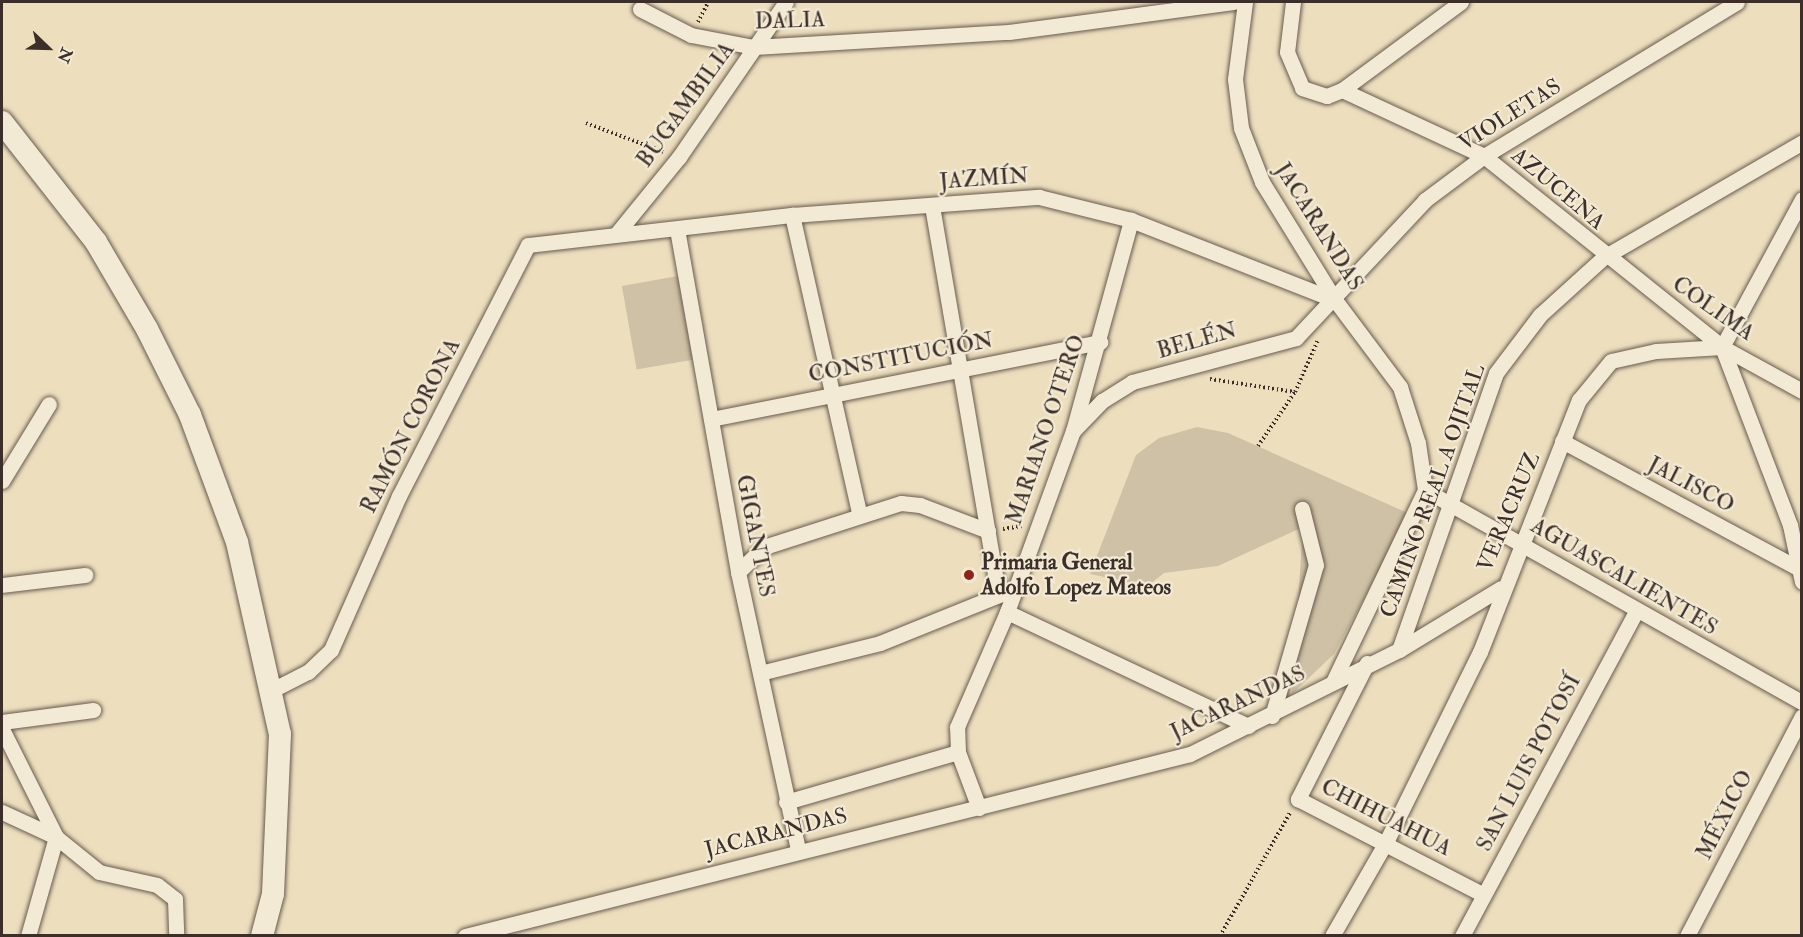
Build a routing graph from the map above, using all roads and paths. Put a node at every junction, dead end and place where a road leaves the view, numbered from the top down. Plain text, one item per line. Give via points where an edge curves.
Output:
1 (786, 2) edge
2 (1233, 2) edge
3 (1245, 2) edge
4 (1293, 2) edge
5 (1461, 2) edge
6 (1737, 2) edge
7 (640, 9) dead end
8 (754, 47) junction
9 (1342, 90) junction
10 (2, 122) edge
11 (586, 123) dead end
12 (1802, 142) edge
13 (1484, 156) junction
14 (679, 158) junction
15 (1802, 199) edge
16 (932, 206) junction
17 (792, 215) junction
18 (1131, 220) junction
19 (677, 229) junction
20 (618, 232) junction
21 (1604, 257) junction
22 (1335, 300) junction
23 (1322, 331) dead end
24 (1100, 342) junction
25 (1722, 347) junction
26 (957, 368) junction
27 (1168, 372) junction
28 (1802, 391) edge
29 (1295, 393) junction
30 (832, 394) junction
31 (49, 404) dead end
32 (711, 419) junction
33 (1073, 431) junction
34 (1562, 441) junction
35 (1258, 446) dead end
36 (2, 481) edge
37 (1425, 490) junction
38 (1453, 505) junction
39 (1302, 508) dead end
40 (859, 512) junction
41 (1039, 524) junction
42 (1790, 525) junction
43 (988, 531) junction
44 (1802, 543) edge
45 (1521, 544) junction
46 (738, 572) junction
47 (85, 575) dead end
48 (1800, 575) edge
49 (2, 585) edge
50 (1501, 588) junction
51 (1014, 590) junction
52 (998, 592) junction
53 (1007, 612) junction
54 (1636, 612) junction
55 (1399, 650) junction
56 (1367, 663) junction
57 (760, 673) junction
58 (1333, 682) junction
59 (274, 689) junction
60 (1802, 702) edge
61 (93, 710) dead end
62 (1272, 716) junction
63 (1802, 716) edge
64 (2, 722) edge
65 (1248, 726) junction
66 (2, 729) edge
67 (958, 752) junction
68 (1298, 799) junction
69 (786, 802) junction
70 (979, 808) junction
71 (2, 812) edge
72 (56, 837) junction
73 (1386, 842) junction
74 (798, 850) junction
75 (1484, 895) junction
76 (28, 936) edge
77 (176, 936) edge
78 (262, 936) edge
79 (465, 936) edge
80 (1220, 936) edge
81 (1332, 936) edge
82 (1462, 936) edge
83 (1688, 936) edge

1 - 8 street, BUGAMBILIA
2 - 8 street, DALIA via 1009,32
3 - 22 street, JACARANDAS via 1235,79 1241,128 1262,183
4 - 9 street via 1287,52 1296,79 1314,94
5 - 9 street
6 - 13 street, VIOLETAS
7 - 8 street, DALIA via 691,35
8 - 14 street, BUGAMBILIA
9 - 13 street, AZUCENA
10 - 59 main road via 96,242 190,415 237,542
11 - 14 path
12 - 21 street, CAMINO REAL A OJITAL
13 - 21 street, AZUCENA
13 - 22 street, VIOLETAS via 1425,200
14 - 20 street, BUGAMBILIA
15 - 25 street
16 - 17 street, JAZMÍN
16 - 18 street, JAZMÍN via 1039,198
16 - 26 street
17 - 19 street, JAZMÍN
17 - 30 street
18 - 22 street, JAZMÍN
18 - 24 street, MARIANO OTERO
19 - 20 street, JAZMÍN
19 - 32 street, GIGANTES
20 - 59 street, RAMÓN CORONA via 528,245 399,496 331,650 308,672
21 - 25 street, COLIMA
21 - 38 street, CAMINO REAL A OJITAL via 1540,315 1496,373
22 - 27 street, BELÉN via 1296,338
22 - 37 street, JACARANDAS via 1400,387 1418,443
23 - 29 path
24 - 26 street, CONSTITUCIÓN
24 - 33 street, MARIANO OTERO
25 - 28 street, COLIMA
25 - 34 street, VERACRUZ via 1656,351 1611,361 1579,400
25 - 42 street
26 - 30 street, CONSTITUCIÓN
26 - 43 street
27 - 29 path
27 - 33 street, BELÉN via 1132,382 1102,400
29 - 35 path
30 - 32 street, CONSTITUCIÓN
30 - 40 street
31 - 36 street
32 - 46 street, GIGANTES
33 - 41 street, MARIANO OTERO
34 - 45 street, VERACRUZ
34 - 48 street, JALISCO
37 - 38 street, AGUASCALIENTES
37 - 58 street, JACARANDAS
38 - 45 street, AGUASCALIENTES
38 - 55 street, CAMINO REAL A OJITAL
39 - 62 street via 1316,565
40 - 43 street via 920,505
40 - 46 street via 816,533 764,547
41 - 43 path
41 - 51 street, MARIANO OTERO
42 - 44 street
42 - 48 street
43 - 52 street
45 - 50 street, VERACRUZ
45 - 54 street, AGUASCALIENTES
46 - 57 street, GIGANTES
47 - 49 street
50 - 55 street
50 - 73 street, VERACRUZ via 1480,652
51 - 52 street
51 - 53 street, MARIANO OTERO
52 - 57 street via 880,643
53 - 65 street
53 - 67 street, MARIANO OTERO via 957,727
54 - 60 street, AGUASCALIENTES
54 - 75 street, SAN LUIS POTOSÍ
55 - 56 street, CAMINO REAL A OJITAL
56 - 58 street, CAMINO REAL A OJITAL
56 - 68 street
57 - 69 street, GIGANTES
58 - 62 street, JACARANDAS
59 - 78 main road via 281,793 273,894
61 - 64 street
62 - 65 street, JACARANDAS
63 - 83 street, MÉXICO
65 - 70 street, JACARANDAS via 1190,754
66 - 72 street
67 - 69 street
67 - 70 street, MARIANO OTERO
68 - 73 street, CHIHUAHUA
68 - 80 path
69 - 74 street, GIGANTES
70 - 74 street, JACARANDAS
71 - 72 street
72 - 76 street
72 - 77 street via 99,872 157,885 176,899
73 - 75 street, CHIHUAHUA
73 - 81 street, VERACRUZ
74 - 79 street, JACARANDAS
75 - 82 street, SAN LUIS POTOSÍ

